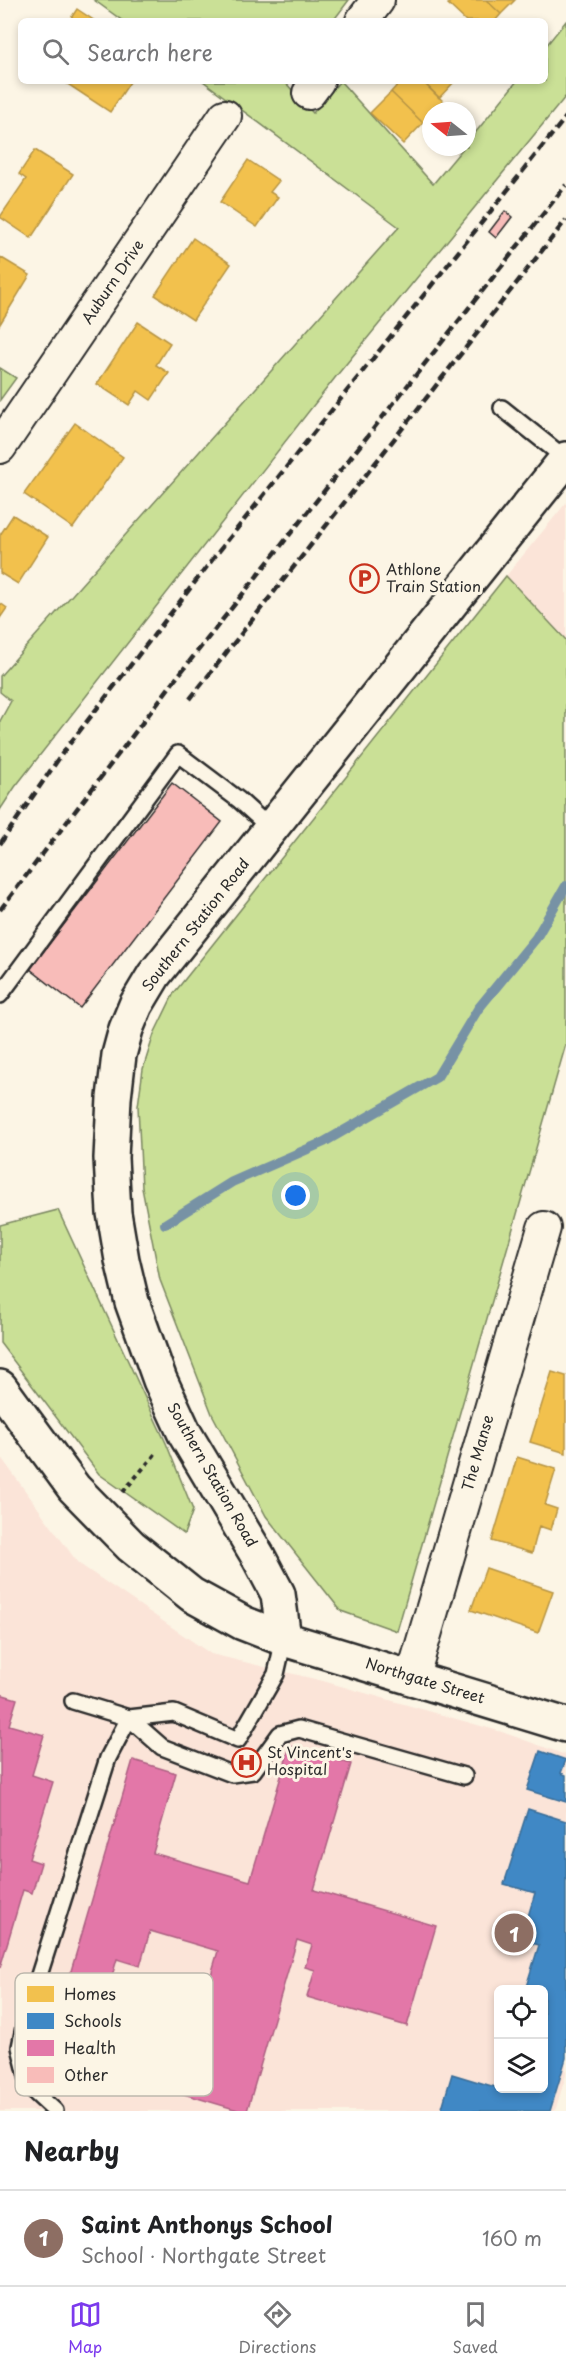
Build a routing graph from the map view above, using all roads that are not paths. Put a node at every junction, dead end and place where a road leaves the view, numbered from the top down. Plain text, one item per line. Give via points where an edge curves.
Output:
1 (378, 0) edge
2 (364, 18) edge
3 (225, 116) dead end
4 (502, 408) dead end
5 (0, 447) edge
6 (566, 459) edge
7 (271, 829) junction
8 (0, 995) edge
9 (544, 1228) dead end
10 (0, 1387) edge
11 (284, 1639) junction
12 (412, 1679) junction
13 (73, 1701) dead end
14 (129, 1718) junction
15 (566, 1725) edge
16 (464, 1776) dead end
17 (40, 1973) edge
18 (39, 2096) edge
19 (55, 2111) edge

1 - 2 street
3 - 5 street, Auburn Drive
4 - 6 lane
6 - 7 street, Southern Station Road
7 - 8 lane via 178,754
7 - 11 street, Southern Station Road via 154,975 136,1005 119,1055 111,1158 122,1260 132,1302 160,1380 185,1434 278,1594
9 - 12 street, The Manse
10 - 11 street, Northgate Street via 74,1488 131,1546 192,1595 243,1623
11 - 12 street, Northgate Street
11 - 14 lane via 276,1674 237,1740 174,1713
12 - 15 street, Northgate Street
13 - 14 lane
14 - 16 lane via 162,1747 232,1774 253,1771 280,1734 299,1729
14 - 17 lane via 108,1758
18 - 19 lane

